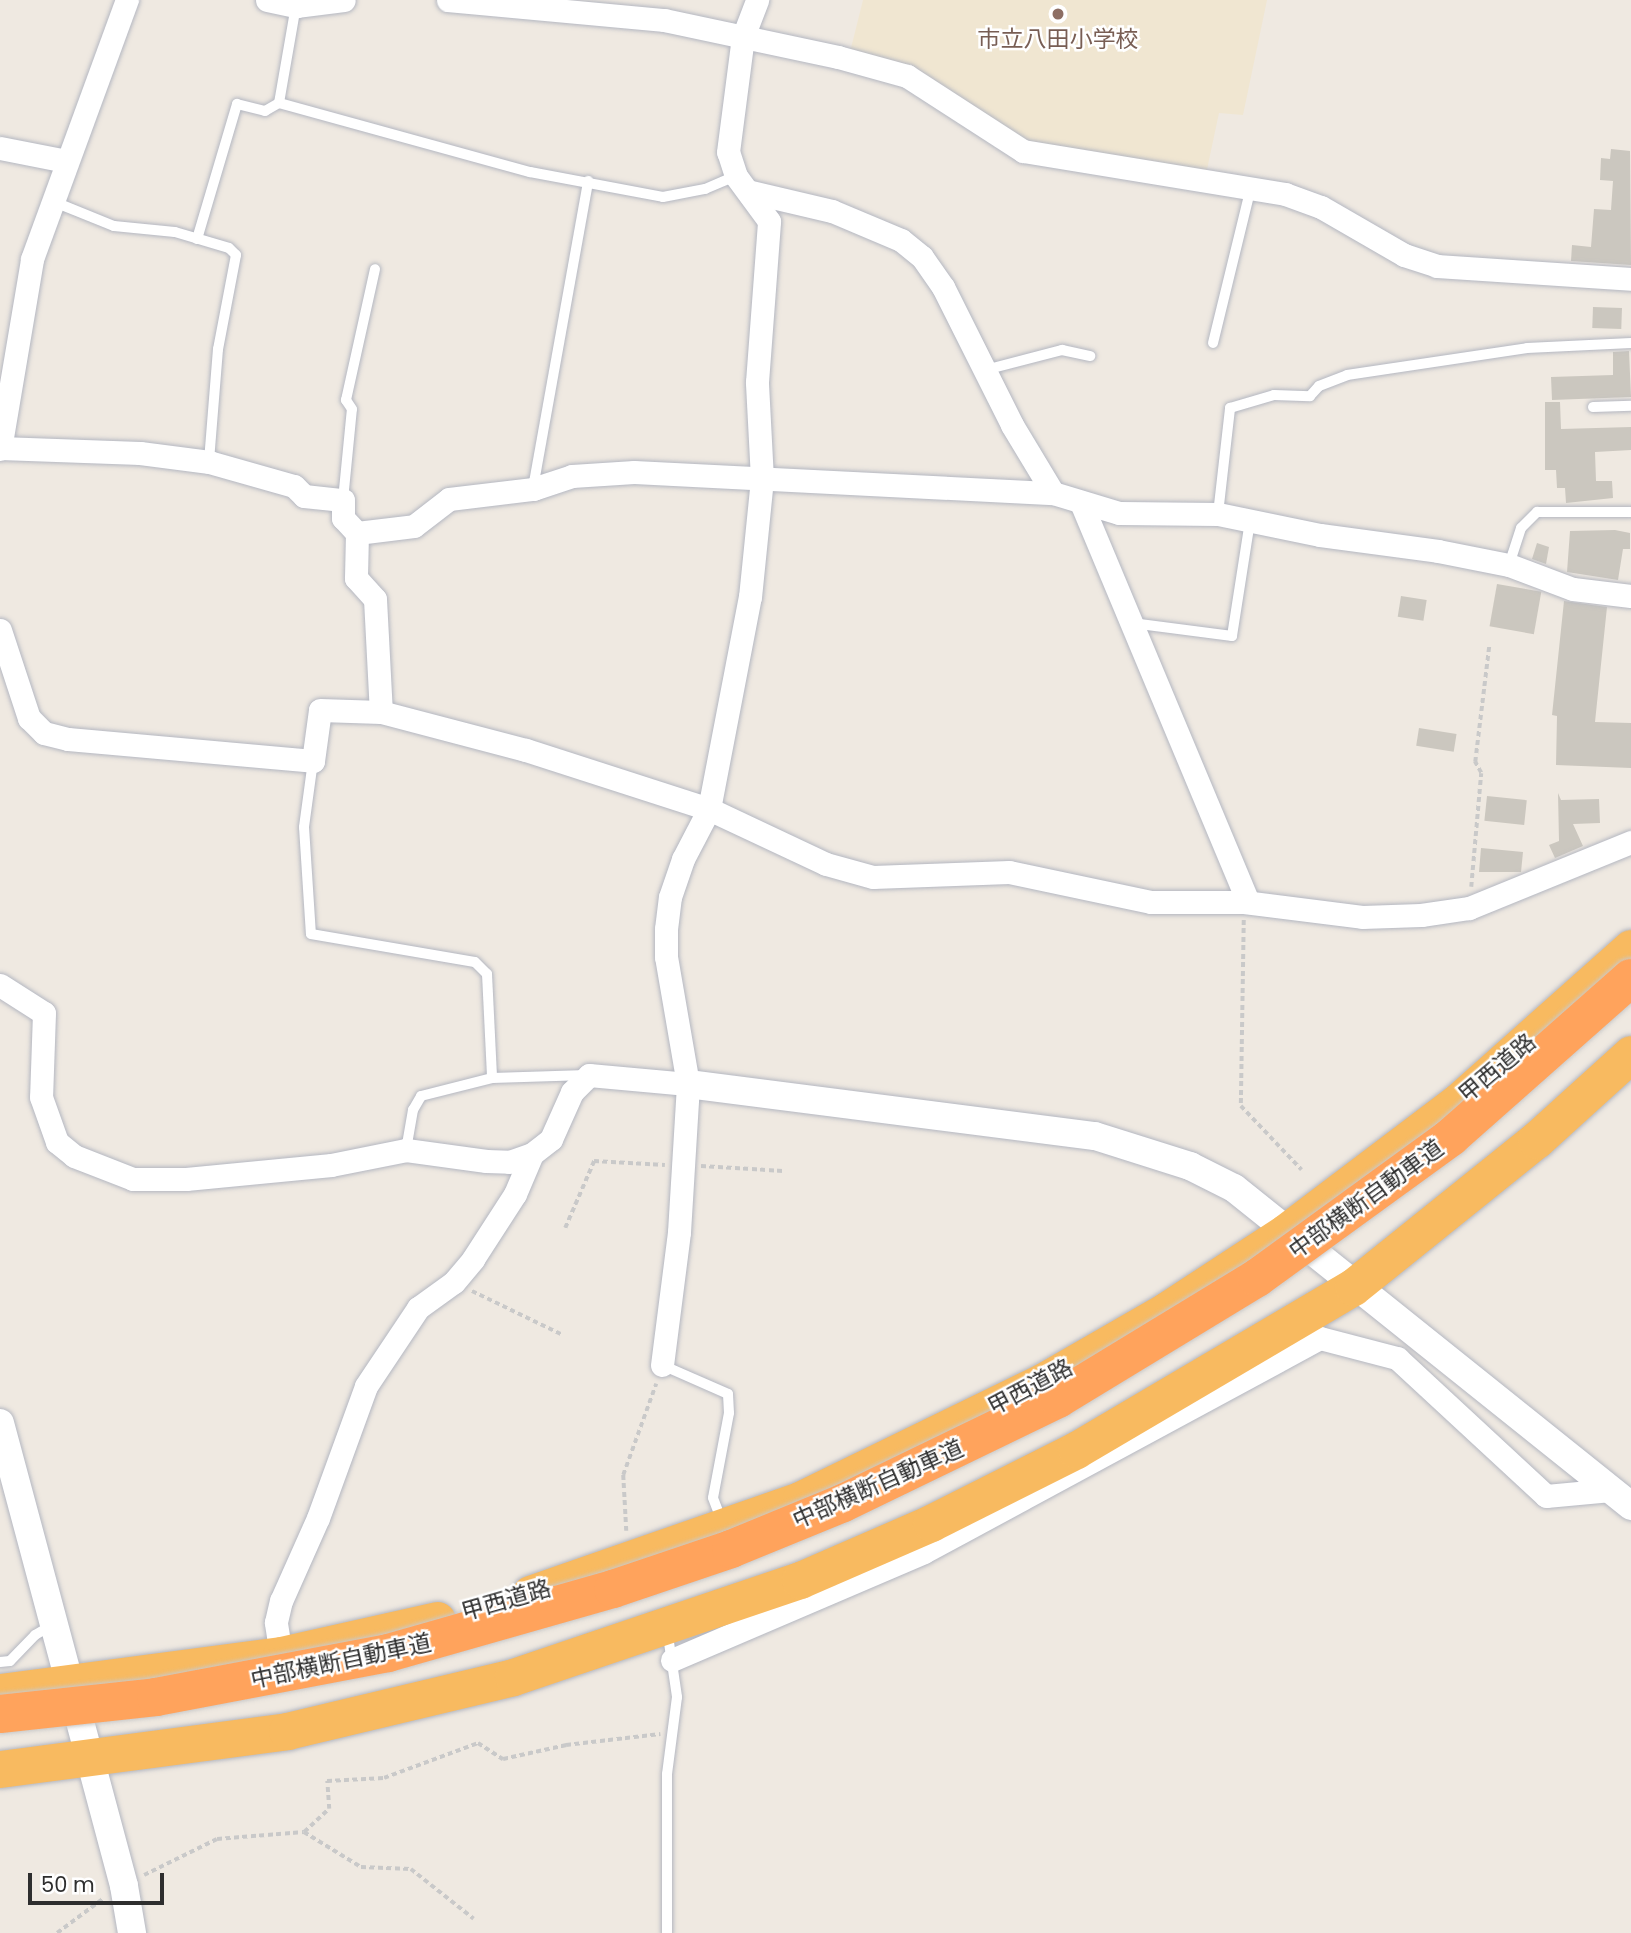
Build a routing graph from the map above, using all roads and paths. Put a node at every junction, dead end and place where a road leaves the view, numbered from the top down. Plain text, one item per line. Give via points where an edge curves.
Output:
1 (127, 0) edge
2 (267, 0) edge
3 (344, 0) edge
4 (757, 0) edge
5 (455, 1) edge
6 (296, 6) junction
7 (743, 37) junction
8 (279, 103) junction
9 (0, 148) edge
10 (66, 161) junction
11 (588, 181) junction
12 (743, 183) junction
13 (1251, 187) junction
14 (52, 201) junction
15 (197, 239) junction
16 (375, 269) dead end
17 (1631, 279) edge
18 (1213, 343) dead end
19 (1631, 343) edge
20 (1090, 356) dead end
21 (985, 370) junction
22 (1631, 406) edge
23 (1593, 407) dead end
24 (0, 448) edge
25 (209, 462) junction
26 (762, 479) junction
27 (533, 489) junction
28 (1053, 493) junction
29 (343, 500) junction
30 (1082, 505) junction
31 (1631, 512) edge
32 (1218, 514) junction
33 (1250, 521) junction
34 (357, 533) junction
35 (1509, 565) junction
36 (1631, 596) edge
37 (1131, 623) junction
38 (0, 630) edge
39 (1489, 647) dead end
40 (7, 682) edge
41 (381, 712) junction
42 (313, 761) junction
43 (709, 809) junction
44 (1631, 842) edge
45 (1246, 902) junction
46 (1469, 908) junction
47 (1631, 948) edge
48 (1631, 978) edge
49 (0, 985) edge
50 (1631, 1054) edge
51 (589, 1075) junction
52 (492, 1078) junction
53 (688, 1084) junction
54 (406, 1150) junction
55 (532, 1154) junction
56 (682, 1166) junction
57 (1302, 1170) dead end
58 (783, 1171) dead end
59 (565, 1228) dead end
60 (1286, 1231) junction
61 (454, 1282) junction
62 (1353, 1287) junction
63 (563, 1335) dead end
64 (662, 1365) junction
65 (0, 1423) edge
66 (1621, 1498) edge
67 (724, 1528) junction
68 (638, 1559) junction
69 (54, 1624) junction
70 (669, 1643) junction
71 (281, 1655) junction
72 (0, 1662) edge
73 (71, 1686) junction
74 (0, 1692) edge
75 (0, 1714) edge
76 (673, 1733) junction
77 (90, 1759) junction
78 (0, 1769) edge
79 (304, 1832) junction
80 (124, 1886) junction
81 (474, 1919) dead end
82 (57, 1933) edge
83 (132, 1933) edge
84 (667, 1933) edge

1 - 10 street
2 - 6 street
3 - 6 street
4 - 7 street
5 - 7 street via 514,9 595,11
6 - 8 lane
7 - 12 street via 728,152
7 - 13 street via 906,76 1023,151 1060,161
8 - 11 lane via 530,172
8 - 15 lane via 265,111 237,104
9 - 10 street
10 - 14 street
11 - 12 lane via 663,197
11 - 27 lane
12 - 21 street via 832,211 901,240 922,257 943,287
12 - 26 street via 769,221 757,382
13 - 17 street via 1321,207 1404,255 1437,265
13 - 18 lane
14 - 15 lane via 114,226
14 - 24 street via 32,259
15 - 25 lane via 229,248 236,255 218,349
16 - 29 lane via 346,400 352,409
19 - 32 lane via 1527,348 1347,375 1319,386 1310,396 1274,395 1230,408
20 - 21 lane via 1062,350
21 - 28 street
22 - 23 lane
24 - 25 street via 140,453
25 - 29 street via 294,486 304,496
26 - 27 street via 635,472 572,476
26 - 28 street
26 - 43 street via 750,597
27 - 34 street via 449,499 414,526
28 - 30 street
29 - 34 street via 343,518
30 - 32 street via 1119,513
30 - 37 street
31 - 35 lane via 1537,512 1521,528
32 - 33 street
33 - 35 street
33 - 37 lane via 1232,636
34 - 41 street via 356,578 375,599
35 - 36 street via 1573,589
37 - 45 street
38 - 40 street
39 - 46 path via 1475,762 1481,773
40 - 42 street via 44,733
41 - 42 street via 320,710
41 - 43 street via 526,750
42 - 52 lane via 304,827 311,934 475,962 487,974
43 - 45 street via 826,864 873,877 1009,873 1151,902
43 - 53 street via 683,859 670,897 666,929 666,957
44 - 46 street
45 - 46 street via 1362,917
45 - 57 path via 1241,1106
47 - 60 highway, 甲西道路 via 1459,1101
48 - 75 highway, 中部横断自動車道, bridge via 1451,1137 1257,1278 1058,1399 843,1503 731,1549 613,1589 388,1653 156,1697
49 - 54 street via 44,1013 41,1097 49,1123 57,1142 98,1167 133,1179 186,1179 331,1165
50 - 62 highway via 1487,1181
51 - 52 lane
51 - 53 street
51 - 55 street via 572,1093 551,1139
52 - 54 lane via 421,1096 413,1110
53 - 56 street
53 - 60 street via 1095,1136 1190,1166 1234,1188
54 - 55 street via 509,1162
55 - 61 street via 515,1194
56 - 58 path
56 - 59 path via 594,1161
56 - 64 street via 679,1231
60 - 62 street
60 - 67 highway, 甲西道路 via 1167,1310 1042,1382 897,1455
61 - 63 path
61 - 71 street via 418,1308 366,1387 318,1518 281,1601 276,1622
62 - 66 street
62 - 70 highway via 1076,1450 931,1523
64 - 67 lane via 728,1394 729,1413 713,1498
64 - 68 path via 623,1475 624,1526
65 - 69 street
66 - 70 street via 1546,1496 1396,1358 1320,1338 925,1552
67 - 68 highway, 甲西道路
68 - 71 highway, 甲西道路 via 398,1631
69 - 72 lane via 34,1635 10,1661
69 - 73 street
70 - 76 lane via 677,1697
70 - 77 highway via 363,1715 215,1743
71 - 73 highway, 甲西道路
73 - 74 highway, 甲西道路
73 - 77 street
76 - 79 path via 566,1745 503,1759 478,1743 384,1778 327,1781 329,1809
76 - 84 lane via 667,1774
77 - 78 highway
77 - 80 street
79 - 80 path via 217,1839
79 - 81 path via 361,1867 411,1869
80 - 82 path
80 - 83 street

